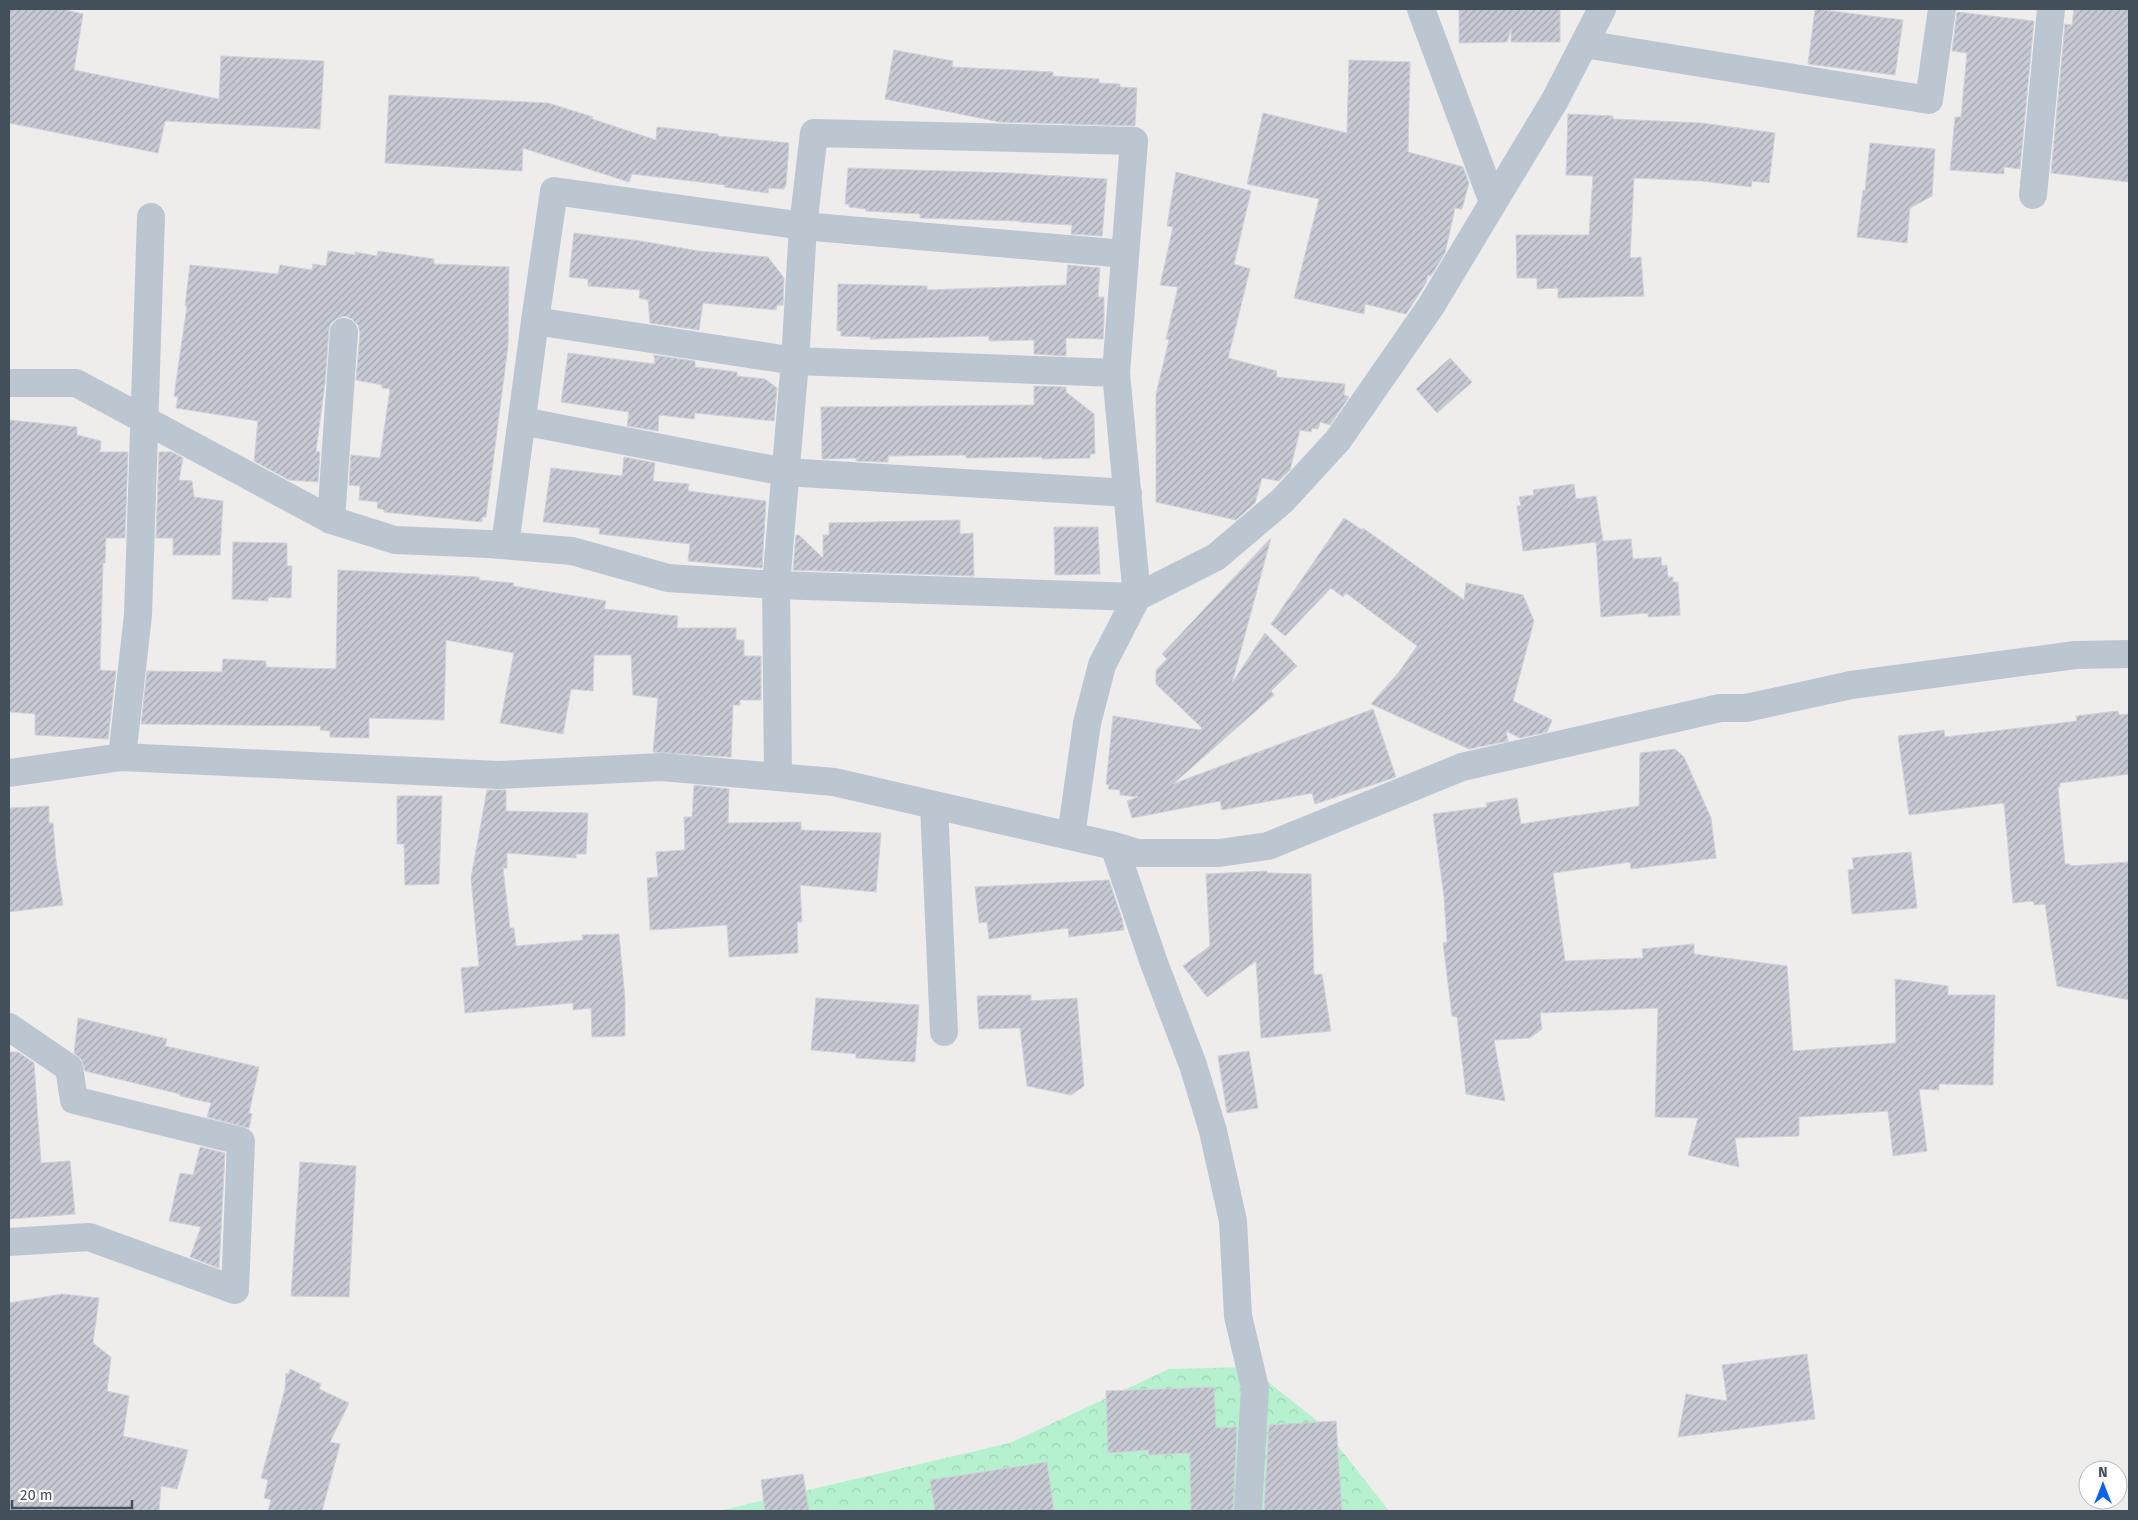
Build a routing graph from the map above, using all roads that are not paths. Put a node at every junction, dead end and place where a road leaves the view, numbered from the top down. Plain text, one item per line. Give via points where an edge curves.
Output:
1 (1421, 9) edge
2 (1602, 9) edge
3 (1942, 9) edge
4 (2051, 9) edge
5 (1584, 44) junction
6 (2033, 195) dead end
7 (1493, 202) junction
8 (151, 216) dead end
9 (803, 226) junction
10 (1125, 254) junction
11 (535, 321) junction
12 (344, 332) dead end
13 (795, 361) junction
14 (1116, 373) junction
15 (9, 383) edge
16 (143, 418) junction
17 (522, 421) junction
18 (785, 472) junction
19 (1128, 493) junction
20 (331, 520) junction
21 (505, 545) junction
22 (776, 585) junction
23 (1138, 597) junction
24 (2129, 654) edge
25 (122, 757) junction
26 (9, 773) edge
27 (778, 777) junction
28 (934, 805) junction
29 (1070, 836) junction
30 (1114, 846) junction
31 (9, 1026) edge
32 (944, 1032) dead end
33 (9, 1242) edge
34 (1248, 1511) edge

1 - 7 street
2 - 5 street
3 - 5 street via 1929,100
4 - 6 street
5 - 7 street via 1555,100
7 - 23 street via 1431,306 1338,440 1283,500 1216,557
8 - 16 street
9 - 10 street
9 - 10 street via 814,133 1134,141
9 - 11 street via 554,191
9 - 13 street
10 - 14 street
11 - 13 street
11 - 17 street
12 - 20 street
13 - 14 street
13 - 18 street
14 - 19 street
15 - 16 street via 76,383
16 - 20 street
16 - 25 street via 138,615
17 - 18 street
17 - 21 street
18 - 19 street
18 - 22 street
19 - 23 street
20 - 21 street via 395,540
21 - 22 street via 572,551 668,578
22 - 23 street
22 - 27 street
23 - 29 street via 1102,665 1087,723
24 - 30 street via 2075,655 1851,685 1746,708 1720,708 1462,767 1268,846 1219,853 1137,853
25 - 26 street
25 - 27 street via 498,775 662,767
27 - 28 street via 834,782
28 - 29 street
28 - 32 street
29 - 30 street
30 - 34 street via 1193,1065 1232,1221 1238,1316 1255,1388
31 - 33 street via 69,1068 74,1100 241,1141 235,1290 89,1237

